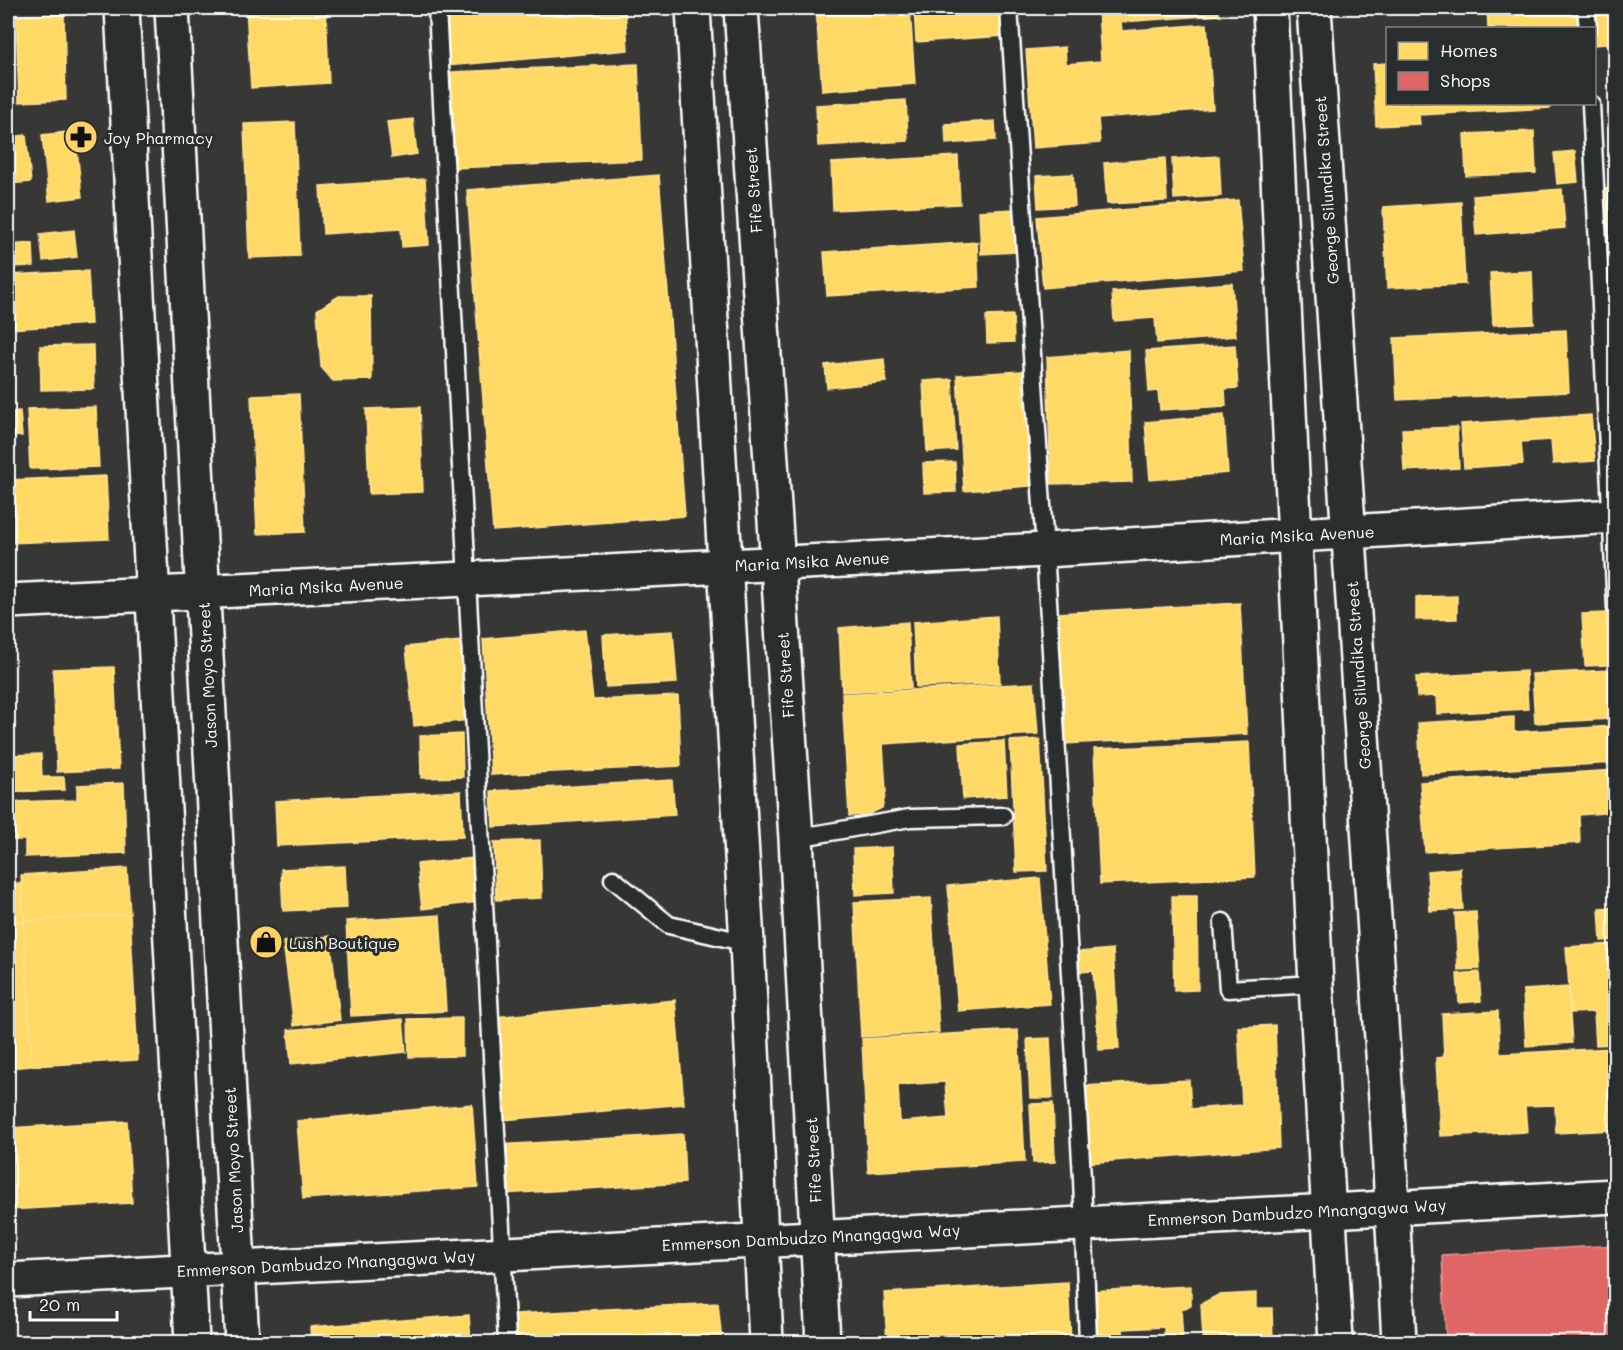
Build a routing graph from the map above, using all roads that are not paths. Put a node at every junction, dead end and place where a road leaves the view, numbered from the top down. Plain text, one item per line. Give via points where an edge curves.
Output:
1 (122, 8) edge
2 (172, 8) edge
3 (437, 8) edge
4 (693, 8) edge
5 (741, 8) edge
6 (1009, 8) edge
7 (1270, 8) edge
8 (1314, 8) edge
9 (1586, 8) edge
10 (1587, 27) edge
11 (1591, 105) edge
12 (1614, 516) edge
13 (1348, 532) junction
14 (1295, 535) junction
15 (1044, 550) junction
16 (778, 564) junction
17 (726, 566) junction
18 (466, 579) junction
19 (202, 591) junction
20 (153, 594) junction
21 (8, 601) edge
22 (1616, 609) edge
23 (1003, 816) dead end
24 (796, 838) junction
25 (613, 879) dead end
26 (1223, 922) dead end
27 (747, 943) junction
28 (1316, 984) junction
29 (1616, 1196) edge
30 (1392, 1208) junction
31 (1329, 1211) junction
32 (1085, 1223) junction
33 (817, 1237) junction
34 (761, 1240) junction
35 (502, 1254) junction
36 (238, 1268) junction
37 (188, 1270) junction
38 (8, 1280) edge
39 (192, 1342) edge
40 (242, 1342) edge
41 (507, 1342) edge
42 (766, 1342) edge
43 (822, 1342) edge
44 (1088, 1342) edge
45 (1336, 1342) edge
46 (1399, 1342) edge

1 - 20 street
2 - 19 street, Jason Moyo Street
3 - 18 lane
4 - 17 street
5 - 16 street, Fife Street
6 - 15 lane
7 - 14 street
8 - 13 street, George Silundika Street
9 - 10 lane
11 - 12 lane
12 - 13 street, Maria Msika Avenue
12 - 22 lane
13 - 14 street, Maria Msika Avenue
13 - 30 street, George Silundika Street
14 - 15 street, Maria Msika Avenue
14 - 28 street
15 - 16 street, Maria Msika Avenue
15 - 32 lane
16 - 17 street, Maria Msika Avenue
16 - 24 street, Fife Street
17 - 18 street, Maria Msika Avenue
17 - 27 street
18 - 19 street, Maria Msika Avenue
18 - 35 lane
19 - 20 street, Maria Msika Avenue
19 - 36 street, Jason Moyo Street
20 - 21 street, Maria Msika Avenue
20 - 37 street
23 - 24 lane via 910,818
24 - 33 street, Fife Street
25 - 27 lane via 669,925
26 - 28 lane via 1228,989
27 - 34 street
28 - 31 street
29 - 30 street, Emmerson Dambudzo Mnangagwa Way
30 - 31 street, Emmerson Dambudzo Mnangagwa Way
30 - 46 street, George Silundika Street
31 - 32 street, Emmerson Dambudzo Mnangagwa Way
31 - 45 street
32 - 33 street, Emmerson Dambudzo Mnangagwa Way
32 - 44 lane
33 - 34 street, Emmerson Dambudzo Mnangagwa Way
33 - 43 street, Fife Street
34 - 35 street, Emmerson Dambudzo Mnangagwa Way
34 - 42 street
35 - 36 street, Emmerson Dambudzo Mnangagwa Way
35 - 41 lane
36 - 37 street, Emmerson Dambudzo Mnangagwa Way
36 - 40 street, Jason Moyo Street
37 - 38 street, Emmerson Dambudzo Mnangagwa Way
37 - 39 street

